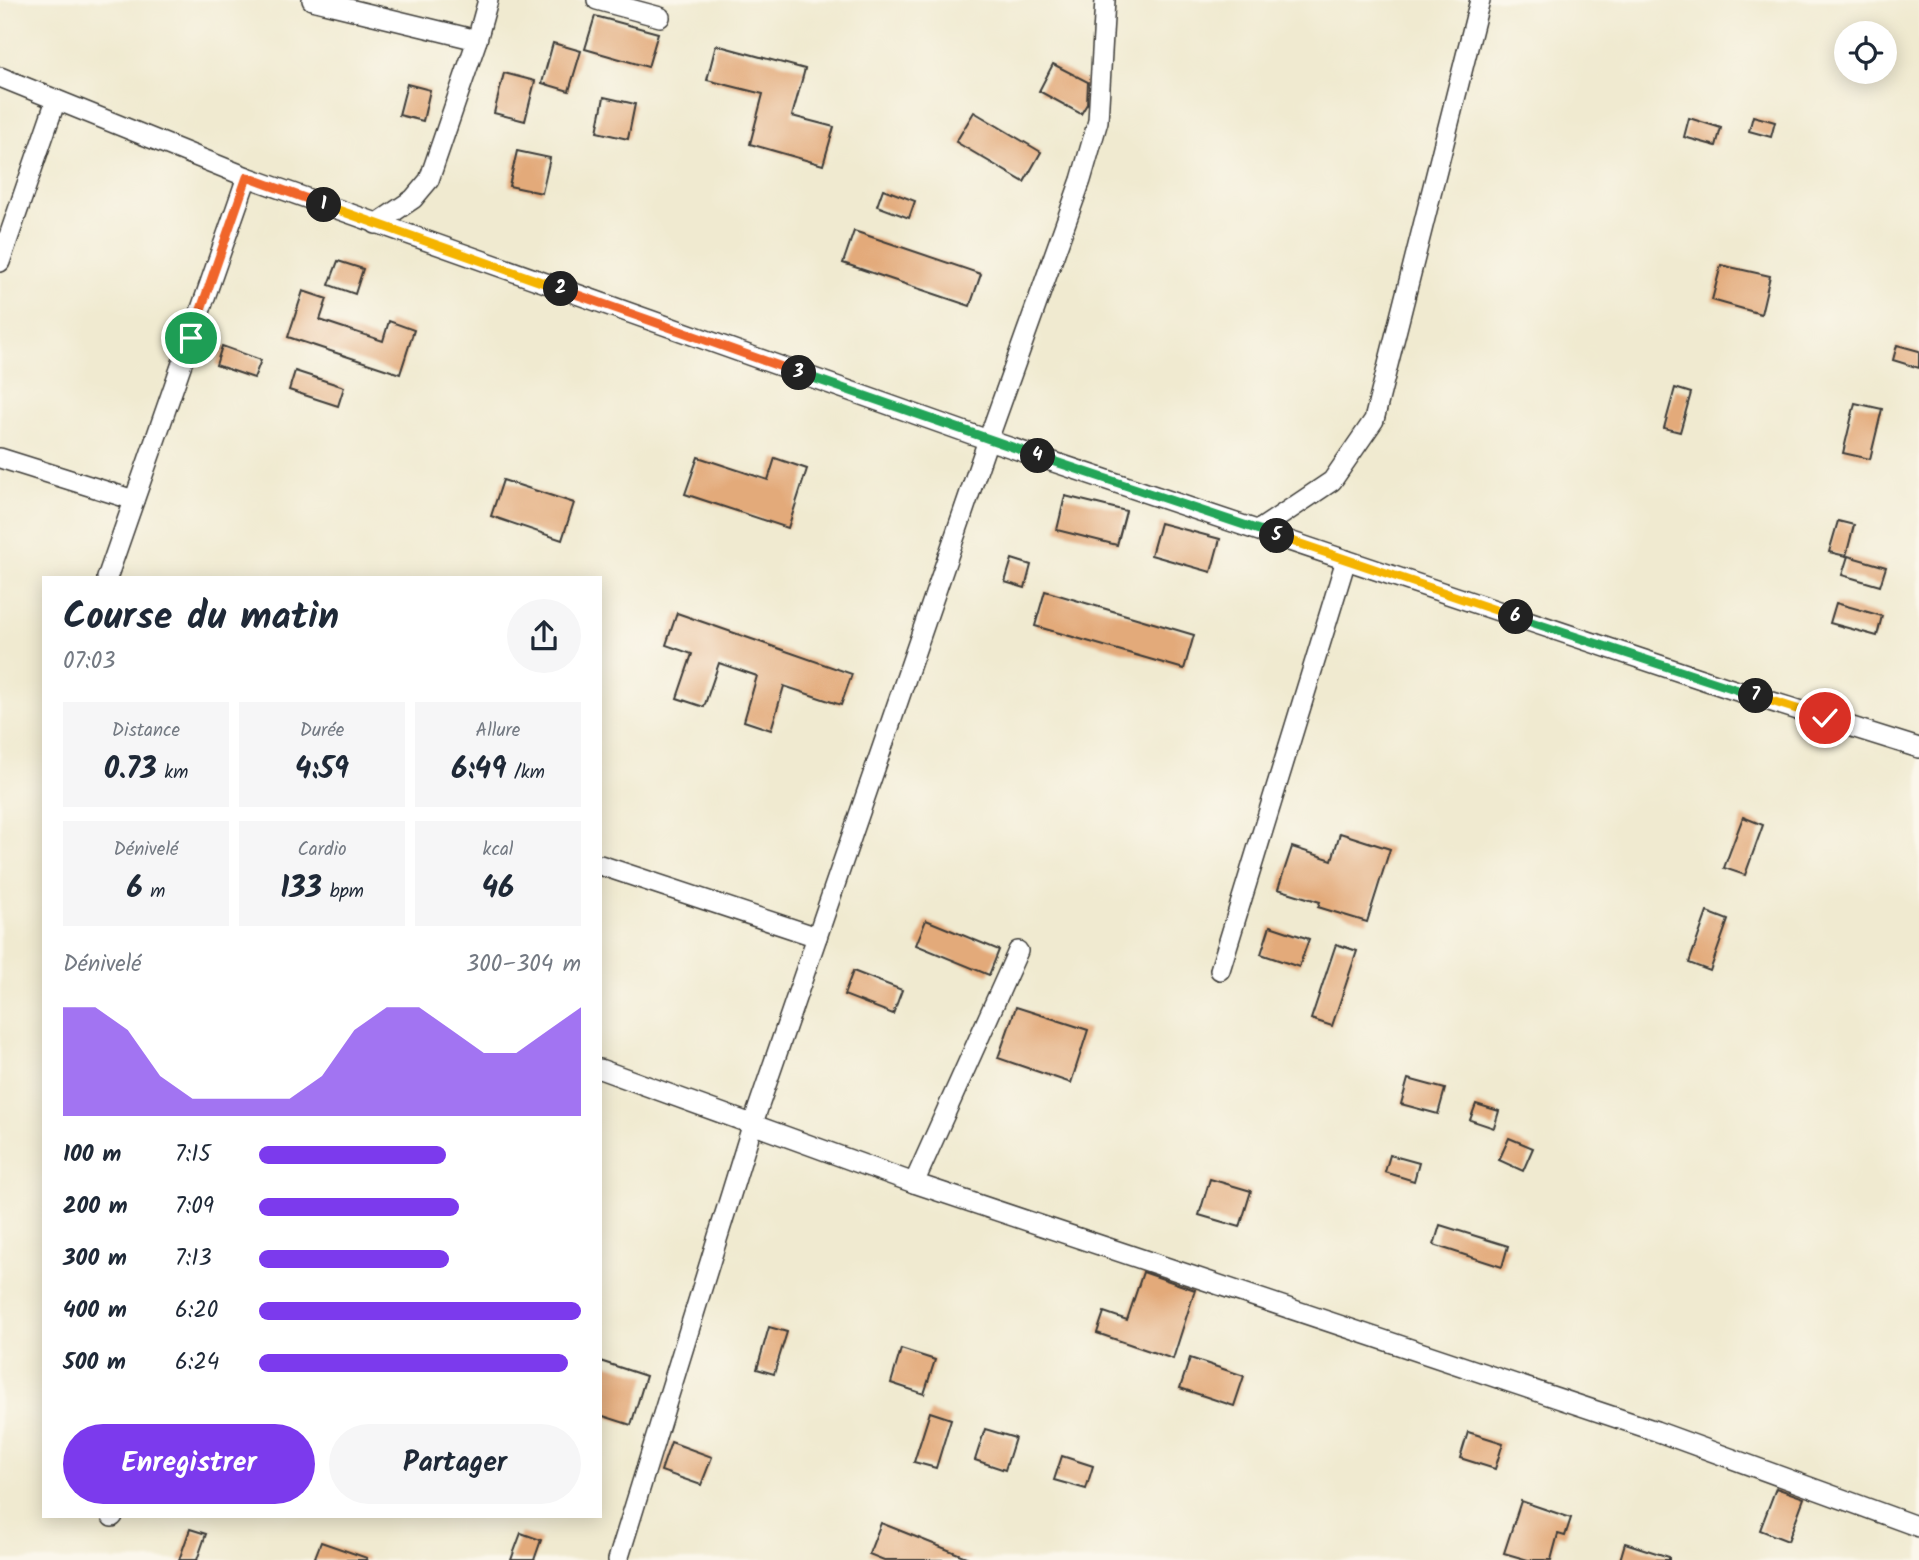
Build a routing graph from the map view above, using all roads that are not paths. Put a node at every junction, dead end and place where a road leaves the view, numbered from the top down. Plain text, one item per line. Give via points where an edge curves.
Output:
1 (312, 0) edge
2 (488, 0) edge
3 (597, 0) edge
4 (1105, 0) edge
5 (1480, 0) edge
6 (660, 17) dead end
7 (477, 40) junction
8 (0, 78) edge
9 (56, 100) junction
10 (247, 177) junction
11 (376, 224) junction
12 (0, 262) edge
13 (988, 440) junction
14 (0, 458) edge
15 (134, 500) junction
16 (1259, 530) junction
17 (1346, 559) junction
18 (108, 576) edge
19 (1919, 748) edge
20 (602, 865) edge
21 (817, 937) junction
22 (1018, 951) dead end
23 (1220, 971) dead end
24 (602, 1070) edge
25 (753, 1123) junction
26 (914, 1183) junction
27 (1919, 1527) edge
28 (618, 1560) edge

1 - 7 street
2 - 7 street
3 - 6 street
4 - 13 street via 1098,121
5 - 16 street via 1374,420 1332,481
7 - 11 street via 429,180 413,199
8 - 9 street
9 - 10 street
9 - 12 street
10 - 11 street
10 - 15 street
11 - 13 street
13 - 16 street
13 - 21 street
14 - 15 street
15 - 18 street
16 - 17 street
17 - 19 street
17 - 23 street
20 - 21 street
21 - 25 street
22 - 26 street
24 - 25 street
25 - 26 street
25 - 28 street
26 - 27 street via 1643,1427

